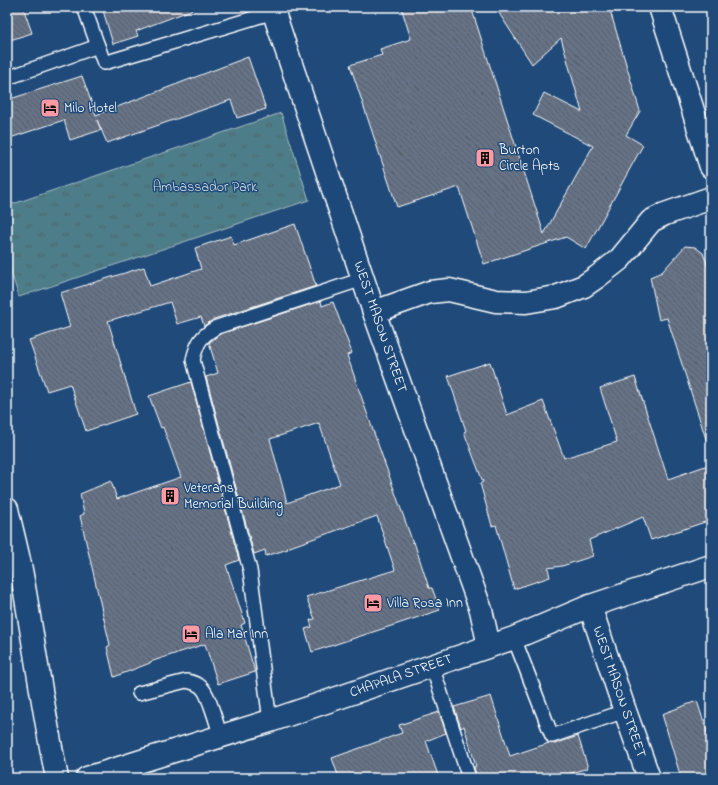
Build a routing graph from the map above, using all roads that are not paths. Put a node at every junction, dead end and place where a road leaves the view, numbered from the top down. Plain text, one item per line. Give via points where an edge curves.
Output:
1 (84, 7) edge
2 (660, 7) edge
3 (273, 10) edge
4 (98, 46) junction
5 (7, 78) edge
6 (711, 168) edge
7 (711, 198) edge
8 (363, 279) junction
9 (374, 312) junction
10 (7, 509) edge
11 (711, 566) edge
12 (590, 606) junction
13 (514, 638) junction
14 (489, 646) junction
15 (432, 666) junction
16 (139, 693) dead end
17 (625, 711) junction
18 (270, 721) junction
19 (221, 737) junction
20 (58, 778) edge
21 (87, 778) edge
22 (469, 778) edge
23 (650, 778) edge

1 - 4 lane
2 - 6 street
3 - 4 lane via 104,63
3 - 8 street, WEST MASON STREET
4 - 5 lane
7 - 9 street via 651,221 620,258 597,277 584,286 556,297 526,302 496,301 449,290 430,292
8 - 9 street, WEST MASON STREET
8 - 18 lane via 217,327 204,334 196,346 193,360 250,570
9 - 14 street, WEST MASON STREET via 481,610
10 - 20 street via 22,574
11 - 12 street, CHAPALA STREET
12 - 13 street, CHAPALA STREET
12 - 17 street, WEST MASON STREET
13 - 14 street, CHAPALA STREET
13 - 17 lane via 552,736
14 - 15 street, CHAPALA STREET
15 - 18 street, CHAPALA STREET
15 - 22 lane
16 - 19 lane via 186,681 202,687
17 - 23 street, WEST MASON STREET
18 - 19 street, CHAPALA STREET
19 - 21 street, CHAPALA STREET

